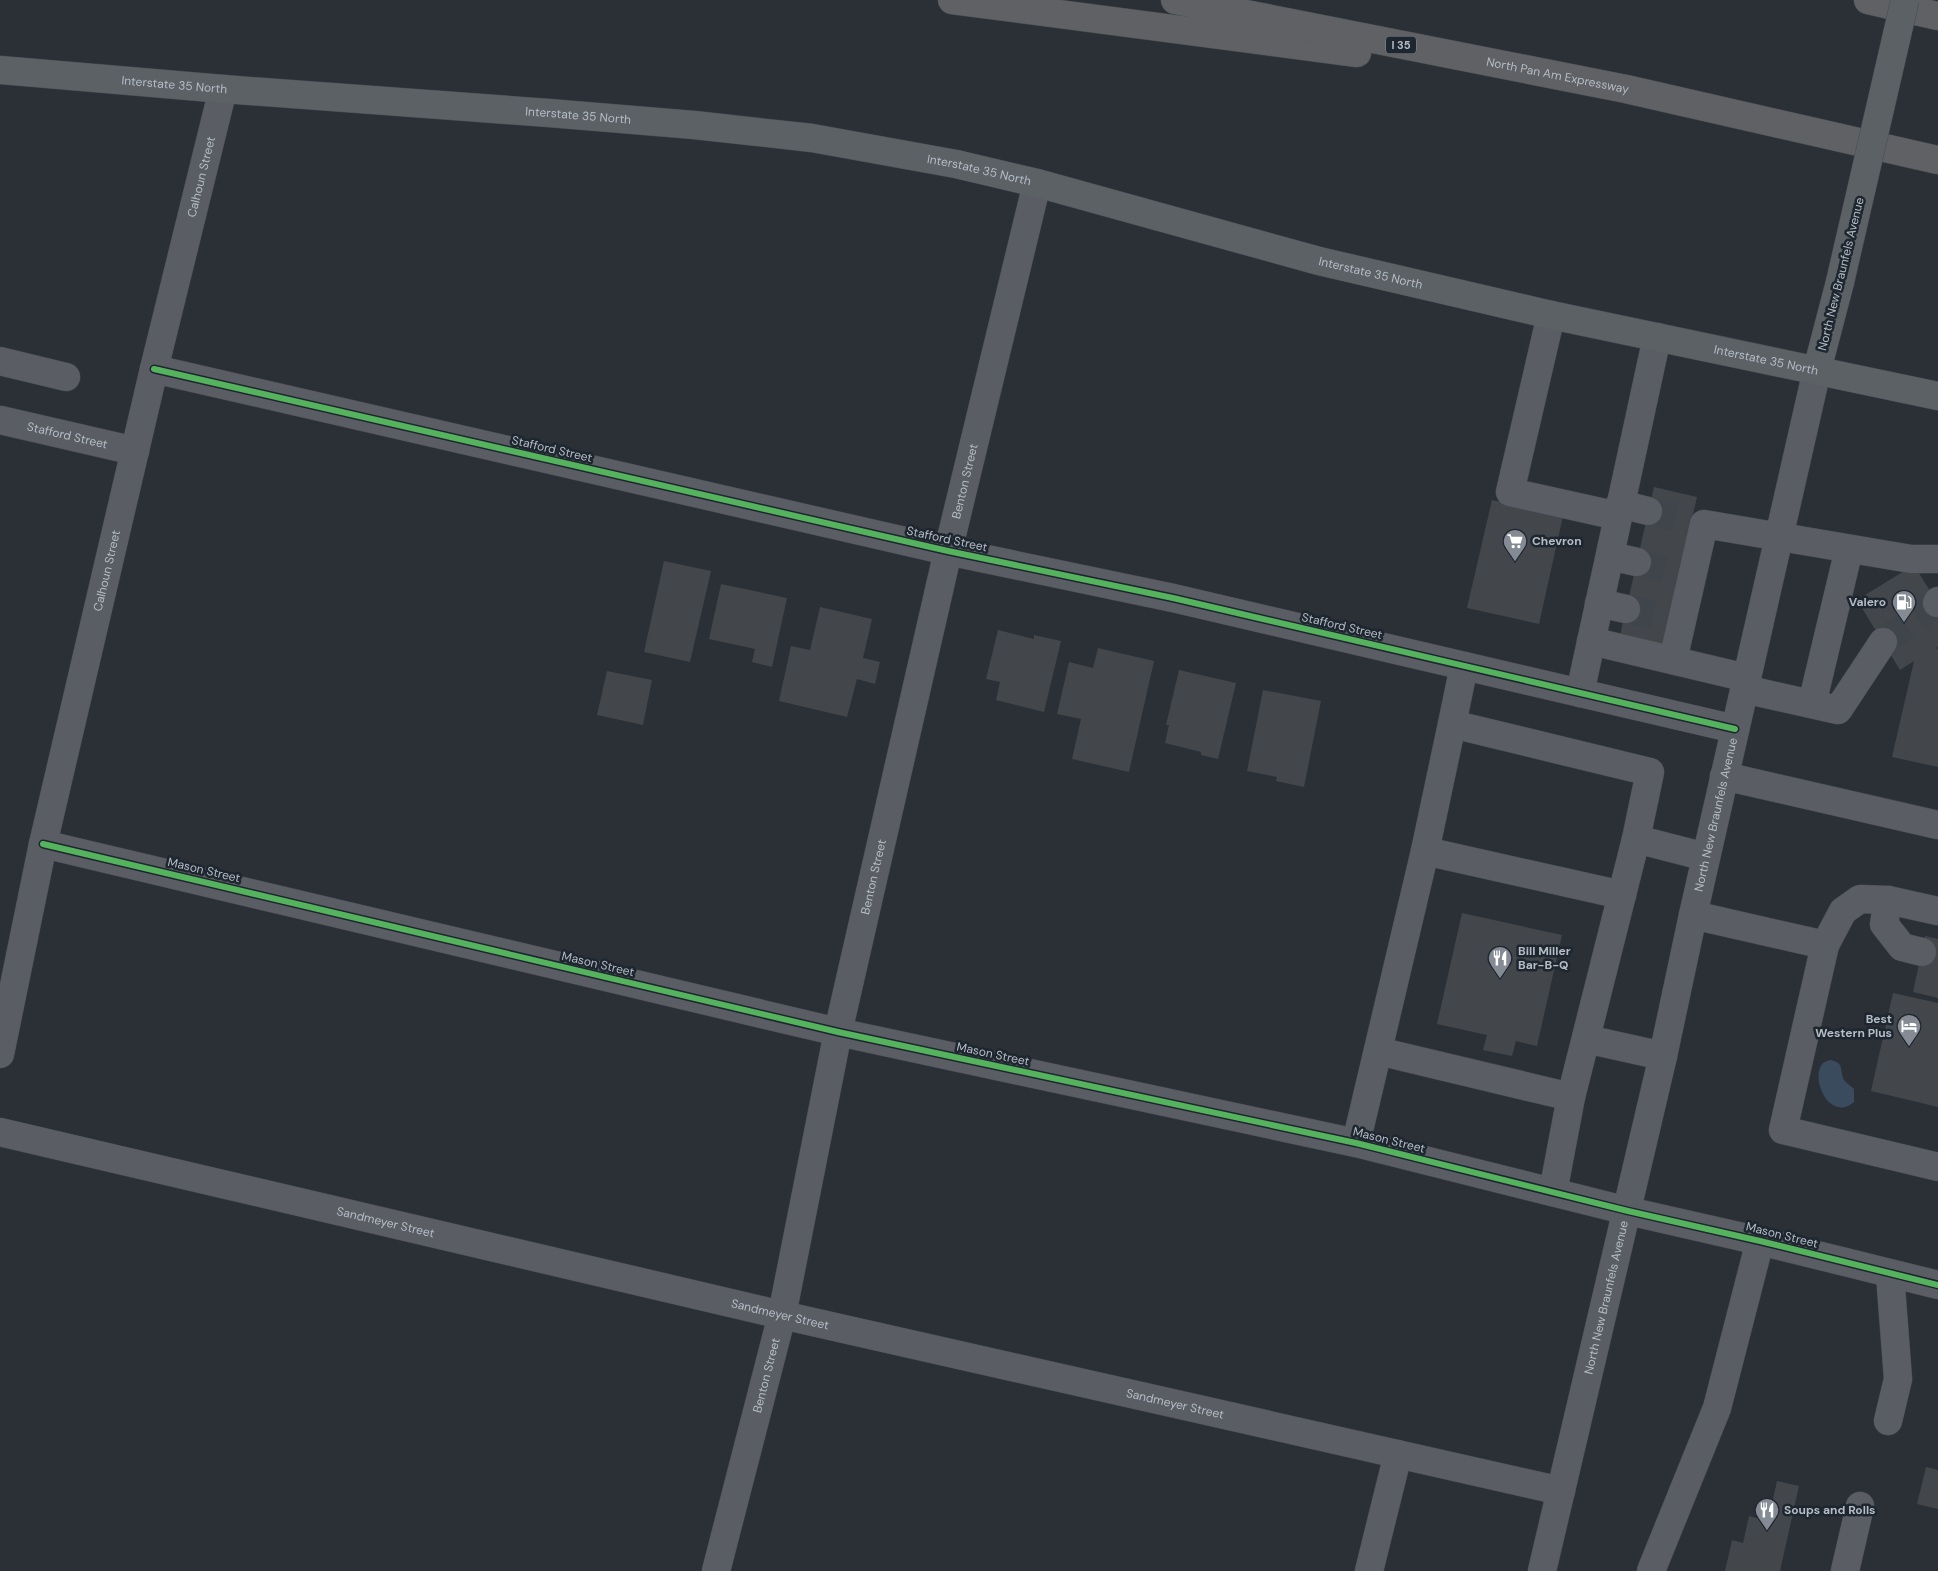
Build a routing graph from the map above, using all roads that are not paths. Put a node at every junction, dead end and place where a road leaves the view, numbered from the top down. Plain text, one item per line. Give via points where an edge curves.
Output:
1 (952, 0) edge
2 (1175, 0) edge
3 (1868, 0) edge
4 (1905, 0) edge
5 (1938, 16) edge
6 (0, 70) edge
7 (223, 89) junction
8 (1626, 89) junction
9 (1938, 160) edge
10 (1037, 183) junction
11 (1550, 315) junction
12 (1657, 337) junction
13 (0, 362) edge
14 (154, 369) junction
15 (1817, 370) junction
16 (66, 377) dead end
17 (1938, 396) edge
18 (0, 420) edge
19 (135, 451) junction
20 (1619, 510) junction
21 (1648, 511) tunnel mouth
22 (1780, 538) junction
23 (1850, 549) junction
24 (948, 551) junction
25 (1610, 556) junction
26 (1938, 559) edge
27 (1637, 562) tunnel mouth
28 (1599, 603) junction
29 (1626, 609) tunnel mouth
30 (1591, 641) junction
31 (1883, 642) tunnel mouth
32 (1673, 660) junction
33 (1464, 666) junction
34 (1745, 684) junction
35 (1580, 693) junction
36 (1812, 704) junction
37 (1452, 724) junction
38 (1735, 729) junction
39 (1724, 776) junction
40 (1938, 826) edge
41 (1636, 839) junction
42 (43, 844) junction
43 (1425, 851) junction
44 (1706, 857) junction
45 (1622, 895) junction
46 (1888, 900) junction
47 (1938, 911) edge
48 (1693, 915) junction
49 (1825, 945) junction
50 (1922, 952) dead end
51 (838, 1032) junction
52 (2, 1036) edge
53 (1586, 1038) junction
54 (1378, 1051) junction
55 (1663, 1056) junction
56 (1571, 1097) junction
57 (0, 1132) edge
58 (1356, 1143) junction
59 (1938, 1167) edge
60 (1553, 1192) junction
61 (1628, 1211) junction
62 (1760, 1241) junction
63 (1890, 1274) junction
64 (1938, 1285) edge
65 (782, 1315) junction
66 (1888, 1421) dead end
67 (1398, 1454) junction
68 (1561, 1491) junction
69 (1860, 1506) dead end
70 (716, 1571) edge
71 (1369, 1571) edge
72 (1542, 1571) edge
73 (1651, 1571) edge
74 (1846, 1571) edge

1 - 8 highway
2 - 8 highway, North Pan Am Expressway / I 35
3 - 5 highway
4 - 15 main road, North New Braunfels Avenue, bridge
6 - 7 main road, Interstate 35 North
7 - 10 main road, Interstate 35 North via 549,112 812,138 956,164
7 - 14 street, Calhoun Street
8 - 9 highway, North Pan Am Expressway / I 35
10 - 11 main road, Interstate 35 North via 1320,261
10 - 24 street, Benton Street
11 - 12 main road, Interstate 35 North
11 - 20 street via 1510,492
12 - 15 main road, Interstate 35 North
12 - 20 street
13 - 16 street
14 - 19 street, Calhoun Street
14 - 24 street, Stafford Street
15 - 17 main road, Interstate 35 North
15 - 22 street, North New Braunfels Avenue
18 - 19 street, Stafford Street
19 - 42 street, Calhoun Street
20 - 21 street
20 - 25 street
22 - 23 street
22 - 32 street via 1697,522 1675,619
22 - 34 street, North New Braunfels Avenue
23 - 26 street via 1911,559
23 - 36 street
24 - 33 street, Stafford Street via 1173,598
24 - 51 street, Benton Street
25 - 27 street
25 - 28 street
28 - 29 street
28 - 30 street
30 - 32 street
30 - 35 street
31 - 36 street via 1838,710
32 - 34 street
33 - 35 street, Stafford Street
33 - 37 street
34 - 36 street
34 - 38 street, North New Braunfels Avenue
35 - 38 street, Stafford Street
37 - 41 street via 1650,772
37 - 43 street
38 - 39 street, North New Braunfels Avenue
39 - 40 street
39 - 44 street, North New Braunfels Avenue
41 - 44 street
41 - 45 street
42 - 51 street, Mason Street
42 - 52 street, Calhoun Street
43 - 45 street
43 - 54 street
44 - 48 street, North New Braunfels Avenue
45 - 53 street
46 - 47 street
46 - 49 street via 1860,899 1843,911
46 - 50 street via 1884,924 1902,947
48 - 49 street
48 - 55 street, North New Braunfels Avenue
49 - 59 street via 1783,1130
51 - 58 street, Mason Street
51 - 65 street, Benton Street
53 - 55 street
53 - 56 street
54 - 56 street
54 - 58 street
55 - 61 street, North New Braunfels Avenue
56 - 60 street
57 - 65 street, Sandmeyer Street
58 - 60 street, Mason Street
60 - 61 street, Mason Street
61 - 62 street, Mason Street
61 - 68 street, North New Braunfels Avenue
62 - 63 street, Mason Street
62 - 73 street via 1717,1408
63 - 64 street, Mason Street
63 - 66 street via 1898,1379
65 - 67 street, Sandmeyer Street
65 - 70 street, Benton Street
67 - 68 street, Sandmeyer Street
67 - 71 street
68 - 72 street, North New Braunfels Avenue
69 - 74 street

